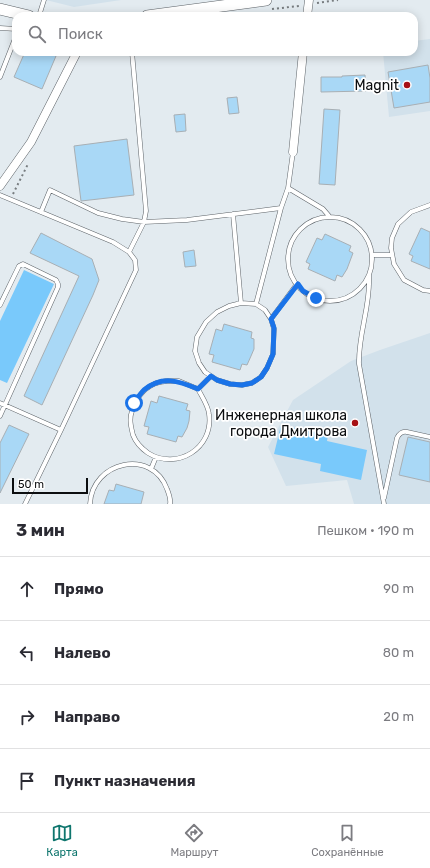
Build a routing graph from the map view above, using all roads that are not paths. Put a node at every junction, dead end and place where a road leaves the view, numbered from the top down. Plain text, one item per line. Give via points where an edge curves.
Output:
1 (44, 0) edge
2 (266, 0) edge
3 (308, 2) edge
4 (0, 9) edge
5 (12, 12) edge
6 (40, 12) edge
7 (177, 12) edge
8 (307, 12) edge
9 (0, 28) edge
10 (12, 29) edge
11 (12, 46) edge
12 (75, 56) edge
13 (132, 56) edge
14 (303, 56) edge
15 (0, 77) edge
16 (293, 152) joint
17 (0, 186) edge
18 (288, 188) junction
19 (0, 195) edge
20 (430, 205) edge
21 (281, 208) junction
22 (41, 212) junction
23 (233, 214) junction
24 (329, 216) junction
25 (144, 222) junction
26 (129, 252) junction
27 (372, 255) junction
28 (392, 255) junction
29 (369, 275) junction
30 (298, 284) junction
31 (430, 291) edge
32 (241, 303) junction
33 (256, 304) junction
34 (0, 305) edge
35 (271, 319) junction
36 (211, 376) junction
37 (198, 389) junction
38 (0, 403) edge
39 (5, 406) junction
40 (0, 416) edge
41 (60, 430) junction
42 (430, 437) edge
43 (156, 457) junction
44 (151, 469) junction
45 (383, 502) edge
46 (25, 504) edge
47 (90, 504) edge
48 (170, 504) edge

1 - 6 lane
2 - 7 main road
3 - 8 street
4 - 5 main road
9 - 10 lane
11 - 15 lane
12 - 17 street via 31,142
13 - 25 lane via 146,211
14 - 16 street
16 - 18 lane
18 - 21 lane
18 - 24 lane via 323,209
19 - 22 lane
20 - 28 lane via 411,212 398,224 392,238
21 - 23 lane
21 - 33 lane
22 - 25 lane via 50,190 98,213
22 - 26 lane via 113,242
23 - 25 lane
23 - 32 lane
24 - 27 lane via 343,218 360,229 368,240
24 - 30 lane via 313,220 299,230 290,247 289,265 293,279
25 - 26 lane
26 - 41 lane via 135,260 136,270
27 - 28 lane
27 - 29 lane
28 - 31 lane via 394,264 404,280 422,290
29 - 30 lane via 359,289 348,297 333,301 316,298 303,291
29 - 45 lane via 369,294 359,364
30 - 35 lane
32 - 33 lane
32 - 36 lane via 217,312 206,322 197,337 195,351 198,363
33 - 35 lane via 265,310
34 - 39 lane via 19,266 23,264 56,280 58,284
35 - 36 lane via 274,328 273,354 261,377 252,383 242,385 230,384
36 - 37 lane
37 - 43 lane via 209,415 204,442 183,458 169,460
37 - 43 lane via 179,381 166,380 153,384 143,391 134,403 130,415 135,440 142,449
38 - 39 lane
39 - 40 lane
39 - 41 lane
41 - 46 lane
42 - 45 lane via 404,432 399,434
43 - 44 lane
44 - 47 lane via 138,465 122,465 107,471 96,482 90,496
44 - 48 lane via 164,482 171,500

